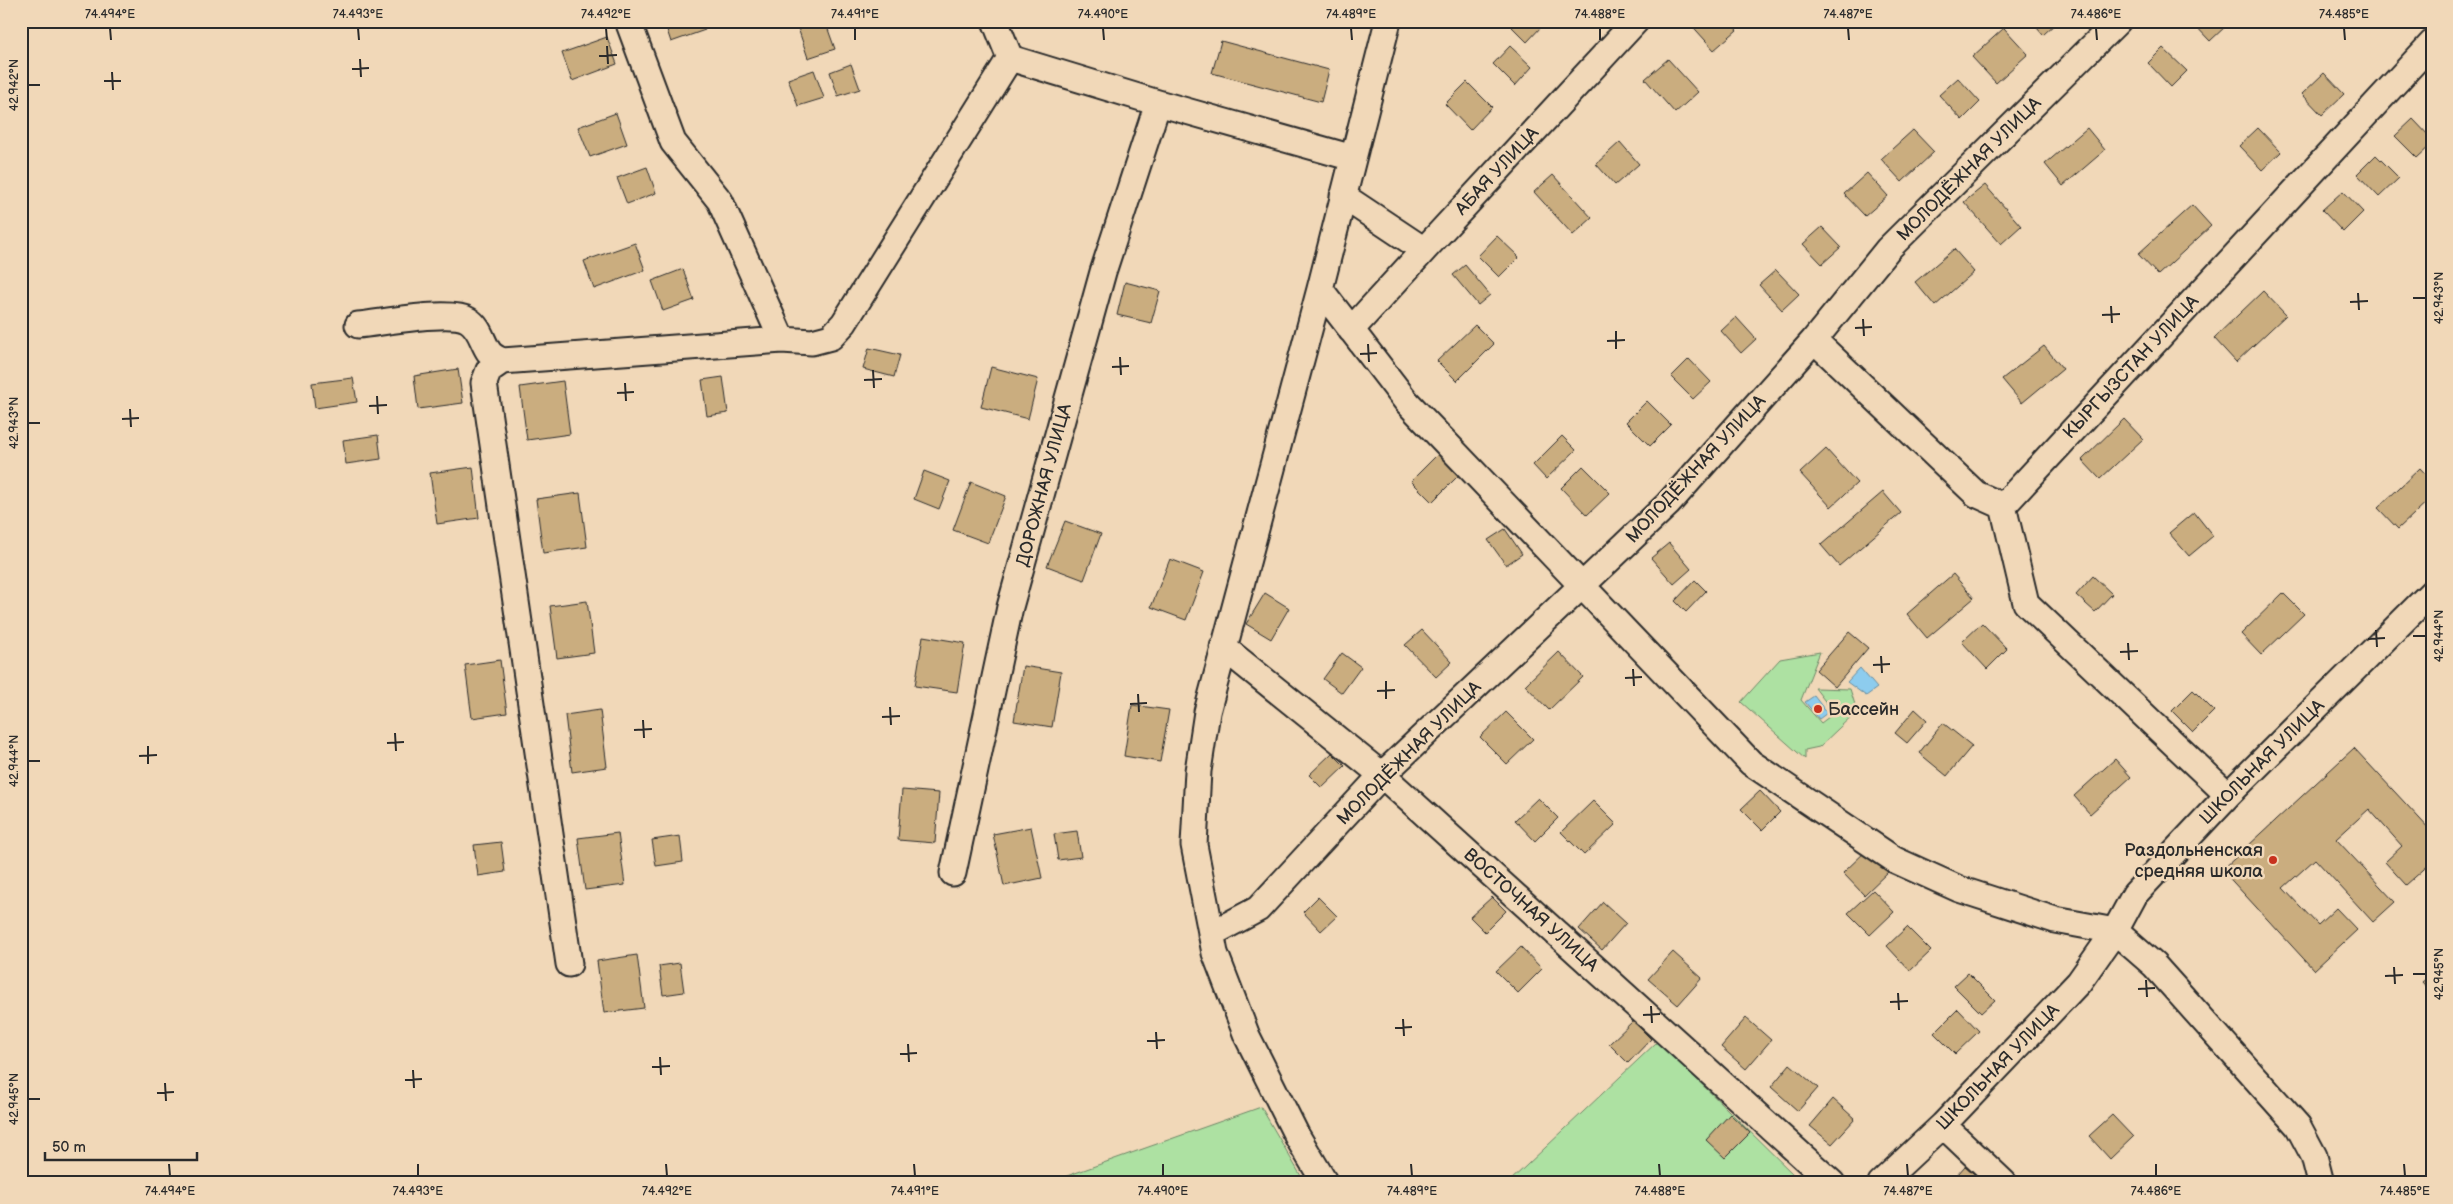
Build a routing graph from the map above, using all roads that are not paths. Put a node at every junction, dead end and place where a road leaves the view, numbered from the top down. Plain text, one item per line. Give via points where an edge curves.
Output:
1 (628, 21) edge
2 (995, 21) edge
3 (1388, 21) edge
4 (1636, 21) edge
5 (2118, 21) edge
6 (2432, 43) edge
7 (1010, 58) junction
8 (1158, 103) junction
9 (1353, 158) junction
10 (1343, 196) junction
11 (1424, 250) junction
12 (1320, 290) junction
13 (358, 325) dead end
14 (1351, 330) junction
15 (782, 340) junction
16 (1814, 340) junction
17 (502, 362) junction
18 (2003, 506) junction
19 (1583, 585) junction
20 (2432, 592) edge
21 (1223, 647) junction
22 (1382, 775) junction
23 (2228, 795) junction
24 (953, 873) dead end
25 (2115, 931) junction
26 (1211, 934) junction
27 (569, 964) dead end
28 (1943, 1125) junction
29 (1325, 1183) edge
30 (1832, 1183) edge
31 (1880, 1183) edge
32 (2004, 1183) edge
33 (2321, 1183) edge

1 - 15 street via 673,142 720,201
2 - 7 street
3 - 9 street
4 - 11 street, АБАЯ УЛИЦА
5 - 16 street, МОЛОДЁЖНАЯ УЛИЦА via 1888,249
6 - 18 street, КЫРГЫЗСТАН УЛИЦА
7 - 8 street
7 - 15 street via 844,322 831,337 812,342
8 - 9 street
8 - 24 street, ДОРОЖНАЯ УЛИЦА via 1103,272 1010,606
9 - 10 street
10 - 11 street
10 - 12 street
11 - 14 street, АБАЯ УЛИЦА
12 - 14 street
12 - 21 street
13 - 17 street via 458,316 470,320 490,353
14 - 19 street via 1406,401
15 - 17 street
16 - 18 street via 1976,494
16 - 19 street, МОЛОДЁЖНАЯ УЛИЦА via 1668,504
17 - 27 street via 489,370 484,383
18 - 23 street via 2026,603
19 - 22 street, МОЛОДЁЖНАЯ УЛИЦА
19 - 25 street via 1751,763 1895,860 1967,892 2055,920
20 - 23 street, ШКОЛЬНАЯ УЛИЦА
21 - 22 street, ВОСТОЧНАЯ УЛИЦА
21 - 26 street via 1207,712 1198,771 1194,845
22 - 26 street, МОЛОДЁЖНАЯ УЛИЦА via 1258,910
22 - 30 street, ВОСТОЧНАЯ УЛИЦА
23 - 25 street, ШКОЛЬНАЯ УЛИЦА via 2135,894
25 - 28 street, ШКОЛЬНАЯ УЛИЦА via 2079,982
25 - 33 street via 2154,965 2298,1126 2314,1156
26 - 29 street via 1215,953 1247,1036 1297,1136
28 - 31 street, ШКОЛЬНАЯ УЛИЦА
28 - 32 street

